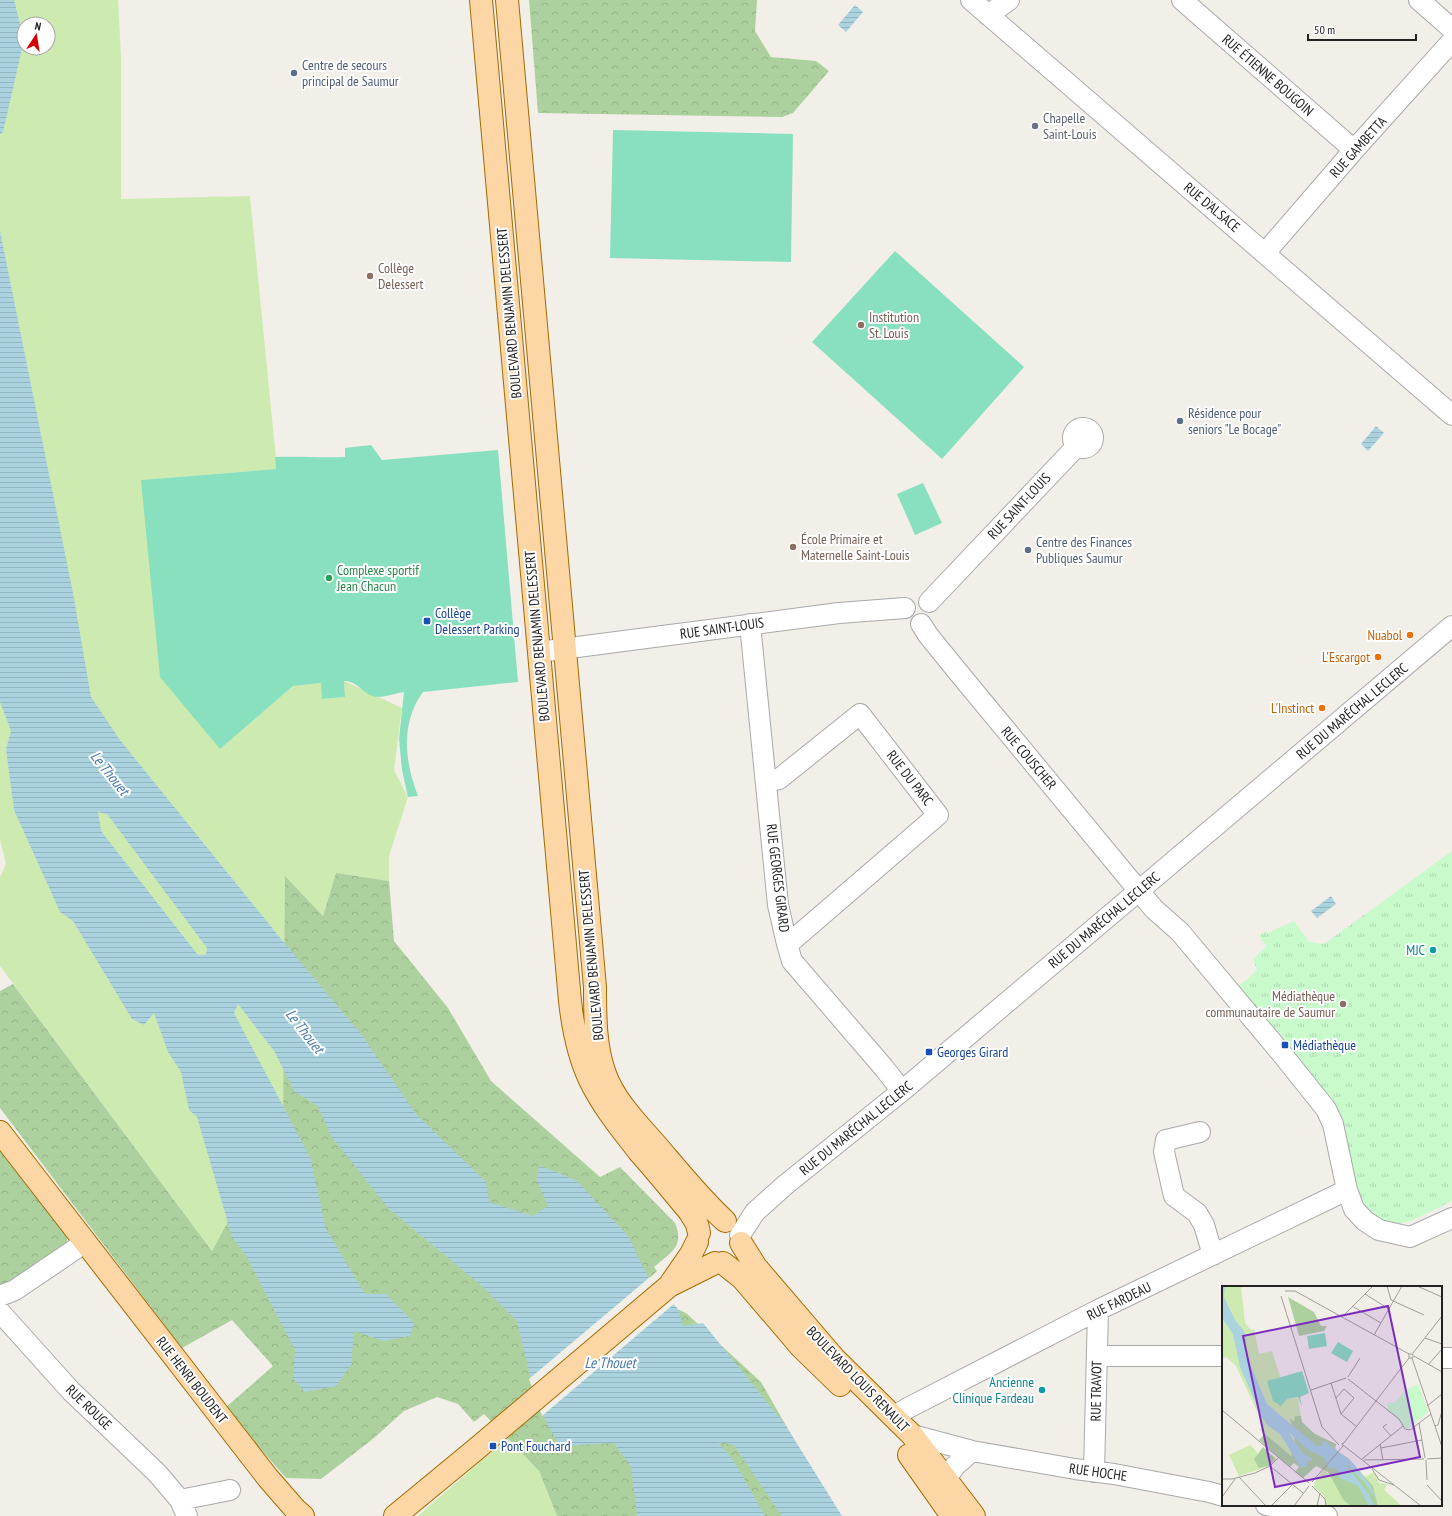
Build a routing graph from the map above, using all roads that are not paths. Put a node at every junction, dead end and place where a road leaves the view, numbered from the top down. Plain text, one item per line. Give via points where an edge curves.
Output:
1 (482, 0) edge
2 (507, 0) edge
3 (971, 0) edge
4 (1009, 0) edge
5 (1182, 0) edge
6 (1420, 0) edge
7 (988, 14) junction
8 (1452, 29) edge
9 (1452, 42) edge
10 (1354, 150) junction
11 (1265, 253) junction
12 (1452, 415) edge
13 (1077, 446) dead end
14 (929, 602) junction
15 (904, 608) junction
16 (750, 624) junction
17 (920, 624) junction
18 (1452, 626) edge
19 (565, 649) junction
20 (539, 652) junction
21 (767, 782) junction
22 (1138, 891) junction
23 (787, 944) junction
24 (902, 1091) junction
25 (0, 1132) edge
26 (1200, 1132) dead end
27 (1348, 1190) junction
28 (1452, 1218) edge
29 (734, 1231) junction
30 (698, 1237) junction
31 (84, 1241) junction
32 (1213, 1255) junction
33 (719, 1263) junction
34 (669, 1286) junction
35 (0, 1296) edge
36 (1098, 1310) junction
37 (0, 1312) edge
38 (1097, 1356) junction
39 (1222, 1356) edge
40 (894, 1417) junction
41 (912, 1435) junction
42 (972, 1451) junction
43 (1094, 1472) junction
44 (946, 1479) junction
45 (230, 1490) dead end
46 (1222, 1496) edge
47 (1272, 1506) edge
48 (184, 1512) edge
49 (303, 1516) edge
50 (395, 1516) edge
51 (952, 1516) edge
52 (974, 1516) edge
53 (1327, 1516) edge

1 - 20 main road, BOULEVARD BENJAMIN DELESSERT
2 - 19 main road, BOULEVARD BENJAMIN DELESSERT
3 - 7 street, RUE D'ALSACE
4 - 7 street
5 - 10 street, RUE ÉTIENNE BOUGOIN
6 - 8 street
7 - 11 street, RUE D'ALSACE
9 - 10 street, RUE GAMBETTA
10 - 11 street, RUE GAMBETTA
11 - 12 street, RUE D'ALSACE
13 - 14 street, RUE SAINT-LOUIS
14 - 15 street via 915,597 909,600
14 - 17 street via 932,614 928,620
15 - 16 street, RUE SAINT-LOUIS
15 - 17 street via 909,621
16 - 19 street, RUE SAINT-LOUIS
16 - 21 street, RUE GEORGES GIRARD
17 - 22 street, RUE COUSCHER
18 - 22 street, RUE DU MARÉCHAL LECLERC
19 - 20 street, RUE SAINT-LOUIS
19 - 29 main road, BOULEVARD BENJAMIN DELESSERT via 600,1056 610,1085 631,1116 702,1199
20 - 30 main road, BOULEVARD BENJAMIN DELESSERT via 570,1001 579,1050 602,1103 689,1211 697,1224
21 - 23 street, RUE GEORGES GIRARD via 778,906
21 - 23 street, RUE DU PARC via 779,779 860,714 938,815
22 - 24 street, RUE DU MARÉCHAL LECLERC
22 - 27 street, RUE COUSCHER via 1180,932 1326,1109 1333,1124
23 - 24 street, RUE GEORGES GIRARD via 792,961
24 - 29 street, RUE DU MARÉCHAL LECLERC
25 - 31 main road, RUE HENRI BOUDENT
26 - 32 street via 1166,1140 1164,1152 1174,1196 1197,1213 1204,1225
27 - 28 street, RUE COUSCHER via 1354,1209 1365,1221 1379,1230 1410,1237
27 - 32 street, RUE FARDEAU
29 - 30 main road via 718,1220 703,1227
29 - 33 main road via 739,1250 730,1261
29 - 40 main road, BOULEVARD LOUIS RENAULT via 756,1267 834,1358
30 - 33 main road via 698,1249 702,1256 708,1261
30 - 34 main road via 691,1254
31 - 35 street via 15,1290
31 - 49 main road, RUE HENRI BOUDENT via 268,1478
32 - 36 street, RUE FARDEAU
33 - 34 main road
33 - 51 main road, BOULEVARD LOUIS RENAULT via 742,1278 801,1347 904,1449
34 - 50 main road
36 - 38 street, RUE TRAVOT
36 - 40 street, RUE FARDEAU
37 - 48 street, RUE ROUGE via 71,1391 157,1473
38 - 39 street
38 - 43 street, RUE TRAVOT
40 - 41 main road, BOULEVARD LOUIS RENAULT
41 - 42 street, RUE HOCHE
41 - 44 main road, BOULEVARD LOUIS RENAULT
42 - 43 street, RUE HOCHE
42 - 44 street via 955,1466
43 - 46 street, RUE HOCHE via 1128,1476
44 - 52 main road, BOULEVARD LOUIS RENAULT
45 - 48 street, RUE ROUGE
47 - 53 street

